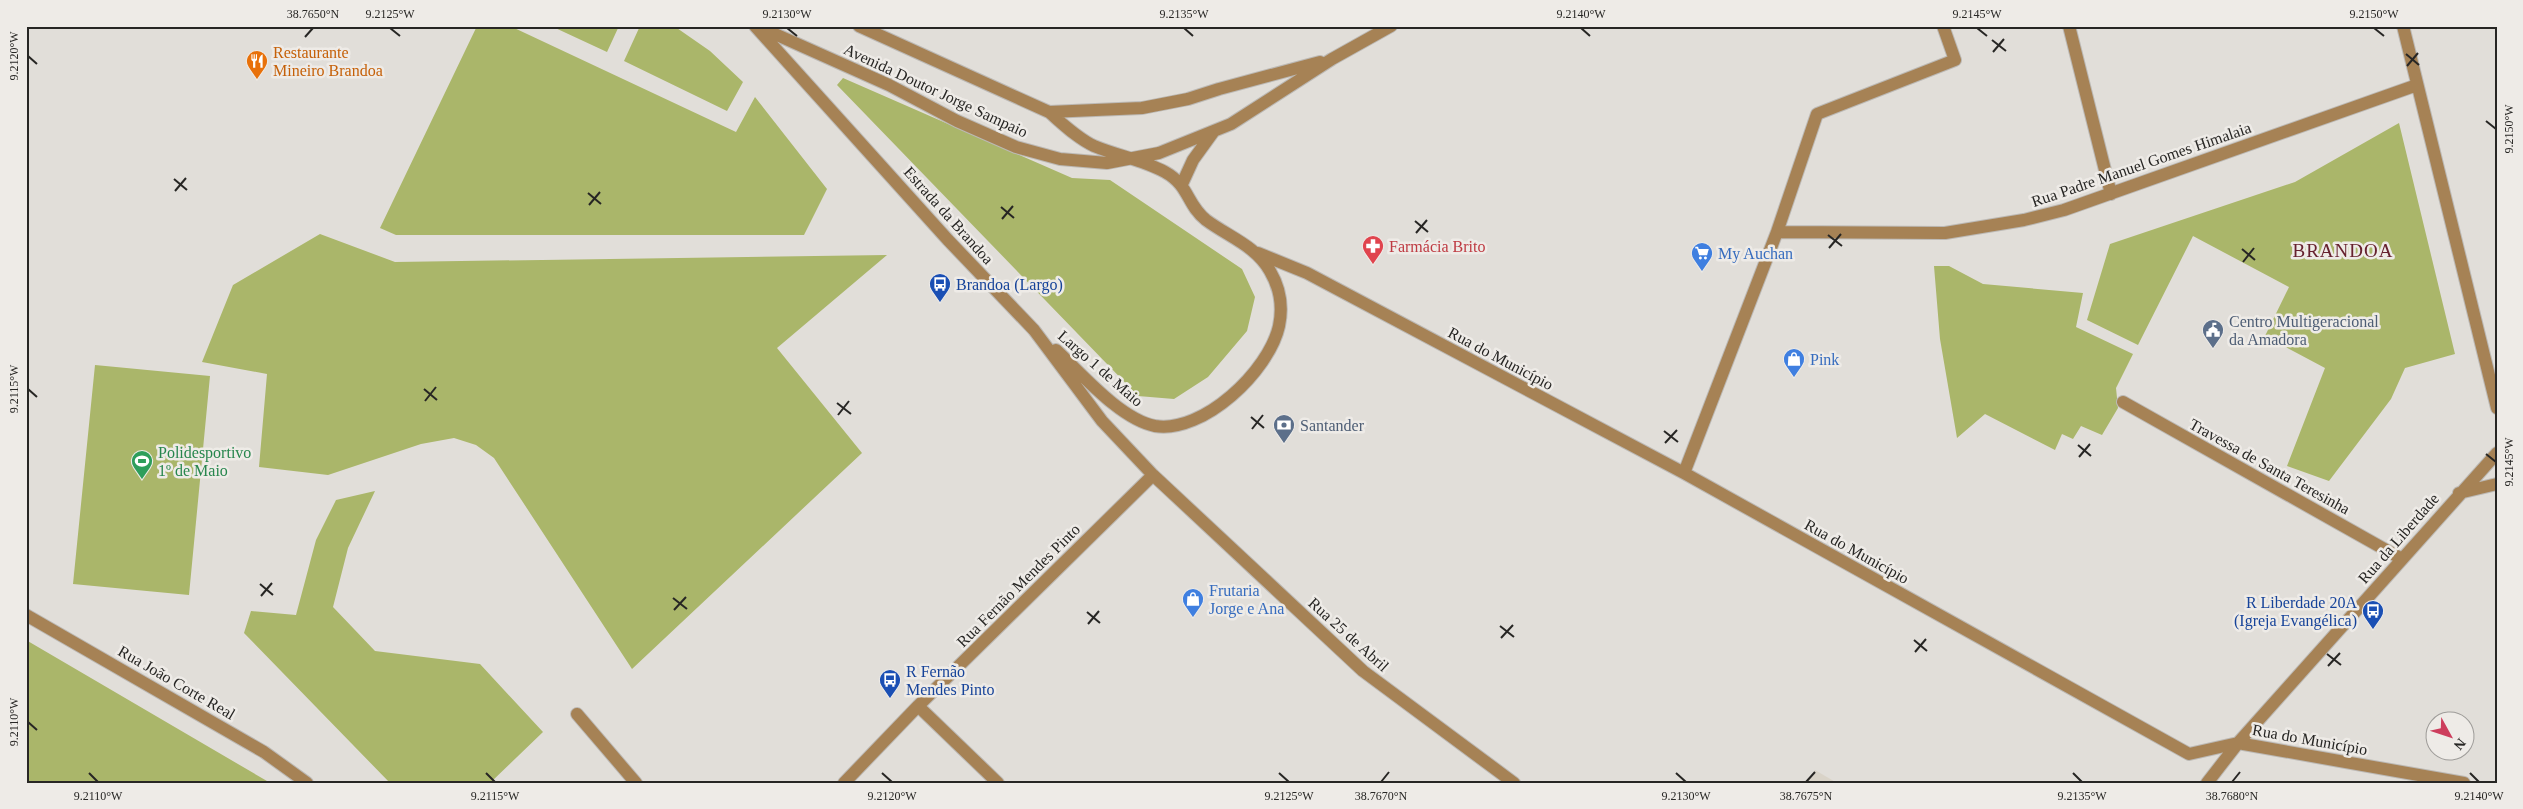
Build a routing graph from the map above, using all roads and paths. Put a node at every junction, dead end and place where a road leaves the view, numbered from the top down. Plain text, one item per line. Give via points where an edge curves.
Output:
1 (756, 26) edge
2 (859, 26) edge
3 (1391, 26) edge
4 (1943, 26) edge
5 (2069, 26) edge
6 (2403, 26) edge
7 (1332, 59) junction
8 (2417, 85) junction
9 (1049, 112) junction
10 (1215, 130) junction
11 (1136, 159) junction
12 (1182, 184) junction
13 (2111, 194) junction
14 (1777, 232) junction
15 (1258, 253) junction
16 (1034, 330) junction
17 (2123, 402) dead end
18 (2497, 408) edge
19 (2497, 453) edge
20 (1684, 473) junction
21 (1153, 475) junction
22 (2497, 484) edge
23 (2459, 494) junction
24 (2402, 559) junction
25 (26, 615) edge
26 (918, 706) junction
27 (577, 714) dead end
28 (2238, 743) junction
29 (307, 783) edge
30 (636, 783) edge
31 (844, 783) edge
32 (998, 783) edge
33 (1514, 783) edge
34 (2207, 783) edge
35 (2464, 783) edge

1 - 11 street, Avenida Doutor Jorge Sampaio via 889,85 957,121 1016,147 1060,160 1107,164
1 - 16 street, Estrada da Brandoa via 948,240
2 - 9 street, Avenida Doutor Jorge Sampaio
3 - 7 street
4 - 14 street via 1955,60 1817,114
5 - 13 street
6 - 8 street
7 - 9 street, Avenida Doutor Jorge Sampaio via 1188,99 1142,108
7 - 10 street, Avenida Doutor Jorge Sampaio via 1251,112
8 - 13 street, Rua Padre Manuel Gomes Himalaia
8 - 18 street
9 - 11 street via 1077,136 1095,146
10 - 11 street, Avenida Doutor Jorge Sampaio
10 - 12 street via 1193,160
11 - 12 street
12 - 15 street, Largo 1 de Maio via 1191,204 1204,218
13 - 14 street, Rua Padre Manuel Gomes Himalaia via 2024,220 1945,233
14 - 20 street
15 - 16 street, Largo 1 de Maio via 1277,286 1281,303 1279,326 1271,347 1232,394 1198,419 1178,426 1156,426 1137,420
15 - 20 street, Rua do Município via 1307,273
16 - 21 street, Estrada da Brandoa via 1102,421
17 - 24 street, Travessa de Santa Teresinha
19 - 23 street, Rua da Liberdade
20 - 28 street, Rua do Município via 2189,754
21 - 26 street, Rua Fernão Mendes Pinto
21 - 33 street, Rua 25 de Abril via 1363,671
22 - 23 street
23 - 24 street, Rua da Liberdade
24 - 28 street, Rua da Liberdade
25 - 29 street, Rua João Corte Real via 256,747
26 - 31 street, Rua Fernão Mendes Pinto
26 - 32 street
27 - 30 street
28 - 34 street, Rua da Liberdade
28 - 35 street, Rua do Município

